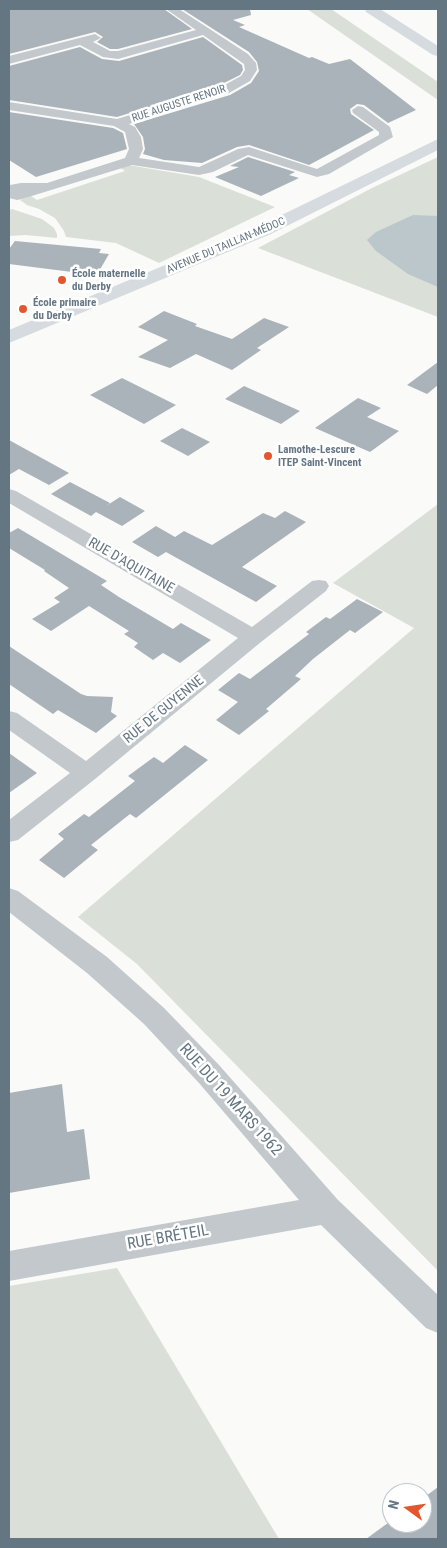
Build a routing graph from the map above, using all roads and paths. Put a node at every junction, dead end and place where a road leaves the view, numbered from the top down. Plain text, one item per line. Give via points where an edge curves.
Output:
1 (172, 9) edge
2 (371, 9) edge
3 (393, 9) edge
4 (205, 31) junction
5 (438, 37) edge
6 (438, 52) edge
7 (9, 60) edge
8 (9, 106) edge
9 (358, 110) dead end
10 (118, 123) junction
11 (438, 144) edge
12 (130, 161) junction
13 (13, 198) edge
14 (9, 337) edge
15 (9, 495) edge
16 (318, 586) dead end
17 (254, 637) junction
18 (9, 718) edge
19 (87, 773) junction
20 (9, 833) edge
21 (9, 898) edge
22 (327, 1210) junction
23 (9, 1266) edge
24 (438, 1317) edge

1 - 4 street, RUE AUGUSTE RENOIR
2 - 6 main road
3 - 5 main road
4 - 7 street via 112,55 81,41
4 - 10 street, RUE AUGUSTE RENOIR via 250,63 251,70 246,78 225,90
8 - 10 street
9 - 12 street via 385,130 386,137 317,173 249,151 199,171
10 - 12 street via 130,130 134,137 136,149
11 - 14 main road, AVENUE DU TAILLAN-MÉDOC via 265,230
12 - 13 street via 48,187 15,188 10,193
15 - 17 street, RUE D'AQUITAINE
16 - 17 street, RUE DE GUYENNE
17 - 19 street, RUE DE GUYENNE
18 - 19 street
19 - 20 street, RUE DE GUYENNE
21 - 22 street, RUE DU 19 MARS 1962 via 97,966 154,1016
22 - 23 street, RUE BRÉTEIL
22 - 24 street, RUE DU 19 MARS 1962

